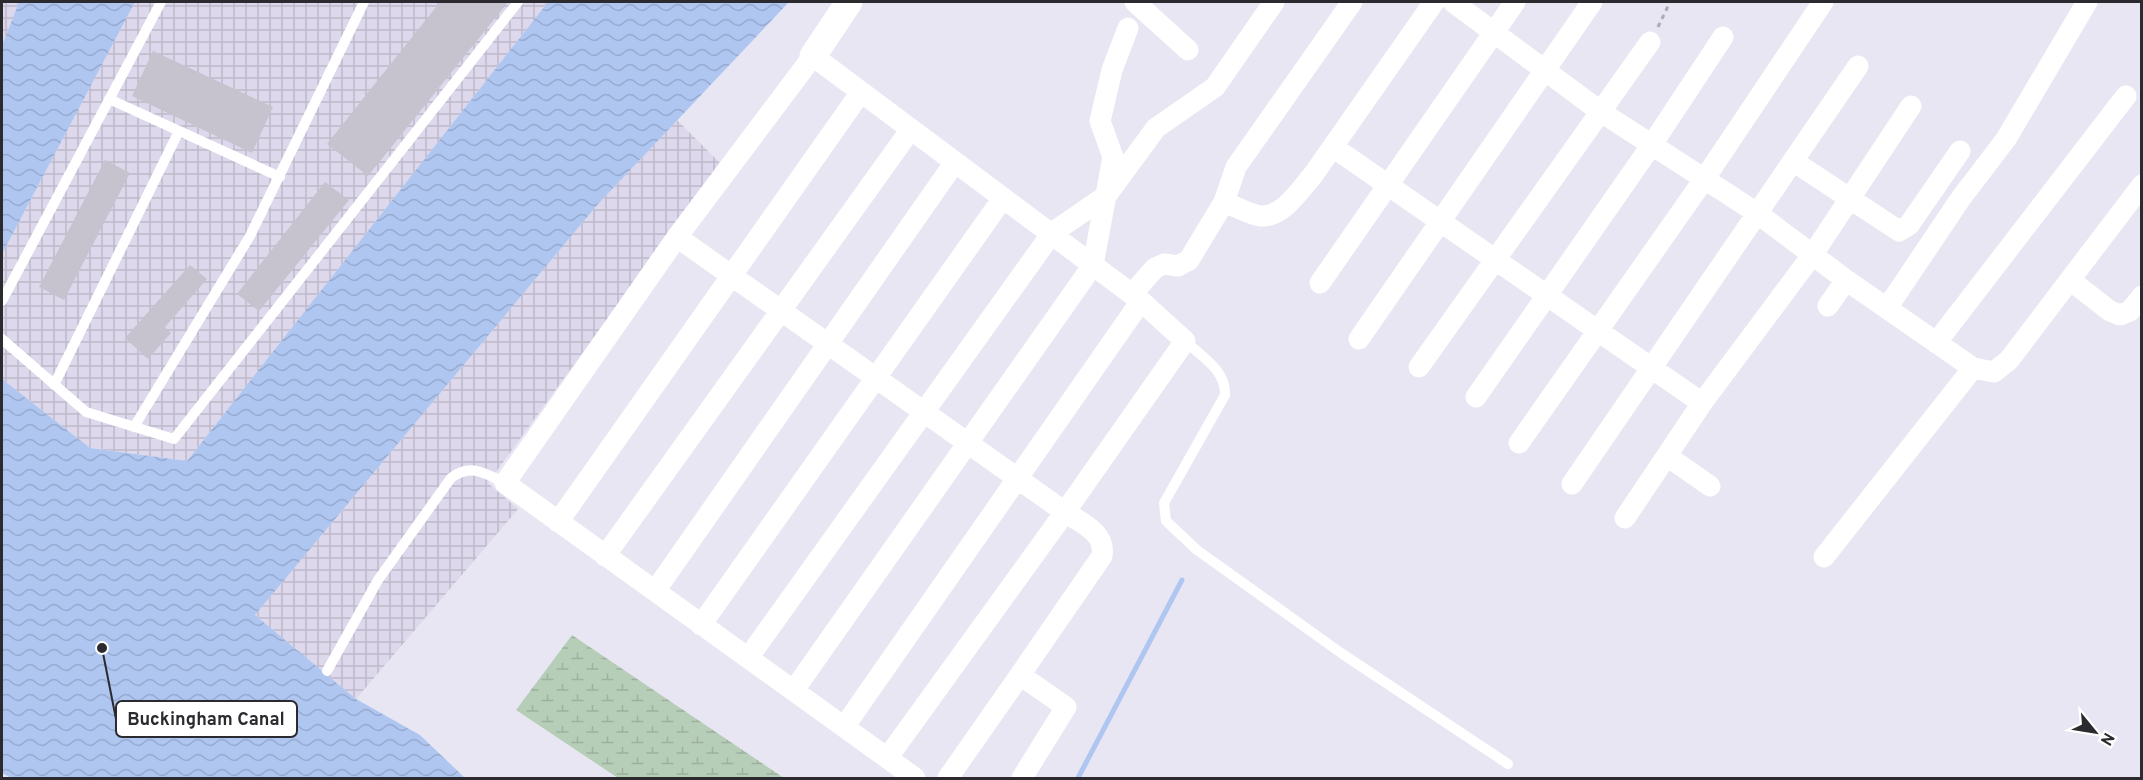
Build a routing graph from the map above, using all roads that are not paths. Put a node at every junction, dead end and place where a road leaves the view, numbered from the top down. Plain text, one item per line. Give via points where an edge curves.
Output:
1 (161, 2) edge
2 (364, 2) edge
3 (518, 2) edge
4 (849, 2) edge
5 (1135, 2) edge
6 (1274, 2) edge
7 (1352, 2) edge
8 (1434, 2) edge
9 (1453, 2) edge
10 (1515, 2) edge
11 (1592, 2) edge
12 (1823, 2) edge
13 (2087, 2) edge
14 (1128, 28) dead end
15 (1494, 33) junction
16 (1723, 36) dead end
17 (1650, 42) road end
18 (1188, 50) dead end
19 (813, 56) junction
20 (1858, 66) dead end
21 (1545, 71) junction
22 (861, 92) junction
23 (2126, 96) dead end
24 (109, 99) junction
25 (1911, 106) dead end
26 (1601, 112) junction
27 (911, 129) junction
28 (178, 130) junction
29 (1653, 143) junction
30 (1333, 147) junction
31 (1960, 151) dead end
32 (1793, 161) junction
33 (955, 162) junction
34 (280, 177) junction
35 (1705, 178) junction
36 (1937, 183) junction
37 (1388, 185) junction
38 (2142, 185) edge
39 (1106, 196) junction
40 (1004, 198) junction
41 (1851, 198) junction
42 (1960, 198) junction
43 (1224, 202) junction
44 (1757, 213) junction
45 (1440, 221) junction
46 (1052, 233) junction
47 (677, 237) junction
48 (1813, 254) junction
49 (1494, 259) junction
50 (1094, 265) junction
51 (733, 276) junction
52 (1846, 280) junction
53 (2070, 280) junction
54 (1320, 283) dead end
55 (1548, 296) junction
56 (2142, 296) edge
57 (1137, 298) junction
58 (2, 301) edge
59 (1828, 306) dead end
60 (1887, 308) junction
61 (780, 309) junction
62 (1599, 331) junction
63 (2, 339) edge
64 (1359, 339) dead end
65 (1185, 341) junction
66 (827, 343) junction
67 (1936, 343) junction
68 (1419, 368) dead end
69 (1651, 368) junction
70 (1973, 368) junction
71 (876, 377) junction
72 (54, 385) junction
73 (1476, 397) dead end
74 (1702, 403) junction
75 (925, 412) junction
76 (134, 427) junction
77 (969, 443) junction
78 (1519, 443) dead end
79 (1667, 456) junction
80 (1018, 478) junction
81 (505, 483) junction
82 (1572, 484) dead end
83 (1710, 486) dead end
84 (1065, 512) junction
85 (1625, 518) dead end
86 (558, 522) junction
87 (605, 556) junction
88 (1824, 557) dead end
89 (655, 591) junction
90 (701, 625) junction
91 (748, 658) junction
92 (327, 671) dead end
93 (1020, 675) junction
94 (794, 690) junction
95 (844, 727) junction
96 (888, 758) junction
97 (1509, 764) dead end
98 (915, 778) edge
99 (948, 778) edge
100 (1022, 778) edge

1 - 24 lane
2 - 34 lane
3 - 76 lane via 174,439
4 - 19 street
5 - 18 street
6 - 39 street via 1215,87 1156,128
7 - 43 street via 1236,167
8 - 30 street
9 - 15 street
10 - 15 street
11 - 21 street
12 - 35 street
13 - 42 street via 2006,139
14 - 39 street via 1112,70 1100,121 1113,157
15 - 21 street
15 - 37 street
16 - 29 street
17 - 26 street
19 - 22 street
19 - 47 street
20 - 32 street
21 - 26 street
21 - 45 street
22 - 27 street
22 - 51 street
23 - 67 street
24 - 28 lane
24 - 58 lane
25 - 41 street
26 - 29 street
26 - 49 street
27 - 33 street
27 - 61 street
28 - 34 lane
28 - 72 lane
29 - 35 street
29 - 55 street
30 - 37 street
30 - 43 street via 1313,176 1277,213 1260,216
31 - 36 street
32 - 41 street
32 - 44 street
33 - 40 street
33 - 66 street
34 - 76 lane via 230,272
35 - 44 street
35 - 62 street
36 - 41 street via 1909,225 1899,231
36 - 42 street
37 - 45 street
37 - 54 street
38 - 53 street
39 - 46 street
39 - 50 street
40 - 46 street
40 - 71 street
41 - 48 street
42 - 60 street
43 - 57 street via 1189,260 1178,266 1164,264 1155,268
44 - 48 street
44 - 69 street
45 - 49 street
45 - 64 street
46 - 50 street
46 - 75 street
47 - 51 street
47 - 81 street
48 - 52 street
48 - 74 street
49 - 55 street
49 - 68 street
50 - 57 street
50 - 77 street
51 - 61 street
51 - 86 street
52 - 59 street
52 - 60 street
53 - 56 street via 2120,315 2130,311
53 - 70 street via 2009,360 1994,372
55 - 62 street
55 - 73 street
57 - 65 street
57 - 80 street
60 - 67 street
61 - 66 street
61 - 87 street
62 - 69 street
62 - 78 street
63 - 72 lane
65 - 84 street
65 - 97 lane via 1216,368 1225,382 1225,394 1164,503 1166,521 1197,550 1341,653
66 - 71 street
66 - 89 street
67 - 70 street
69 - 74 street
69 - 82 street
70 - 88 street
71 - 75 street
71 - 90 street
72 - 76 lane via 86,412
74 - 79 street
75 - 77 street
75 - 91 street
77 - 80 street
77 - 94 street
79 - 83 street
79 - 85 street
80 - 84 street
80 - 95 street
81 - 86 street
81 - 92 lane via 470,469 451,478 378,580
84 - 93 street via 1098,534 1104,545 1102,556
84 - 96 street
86 - 87 street
87 - 89 street
89 - 90 street
90 - 91 street
91 - 94 street
93 - 99 street
93 - 100 street via 1066,707
94 - 95 street
95 - 96 street
96 - 98 street

